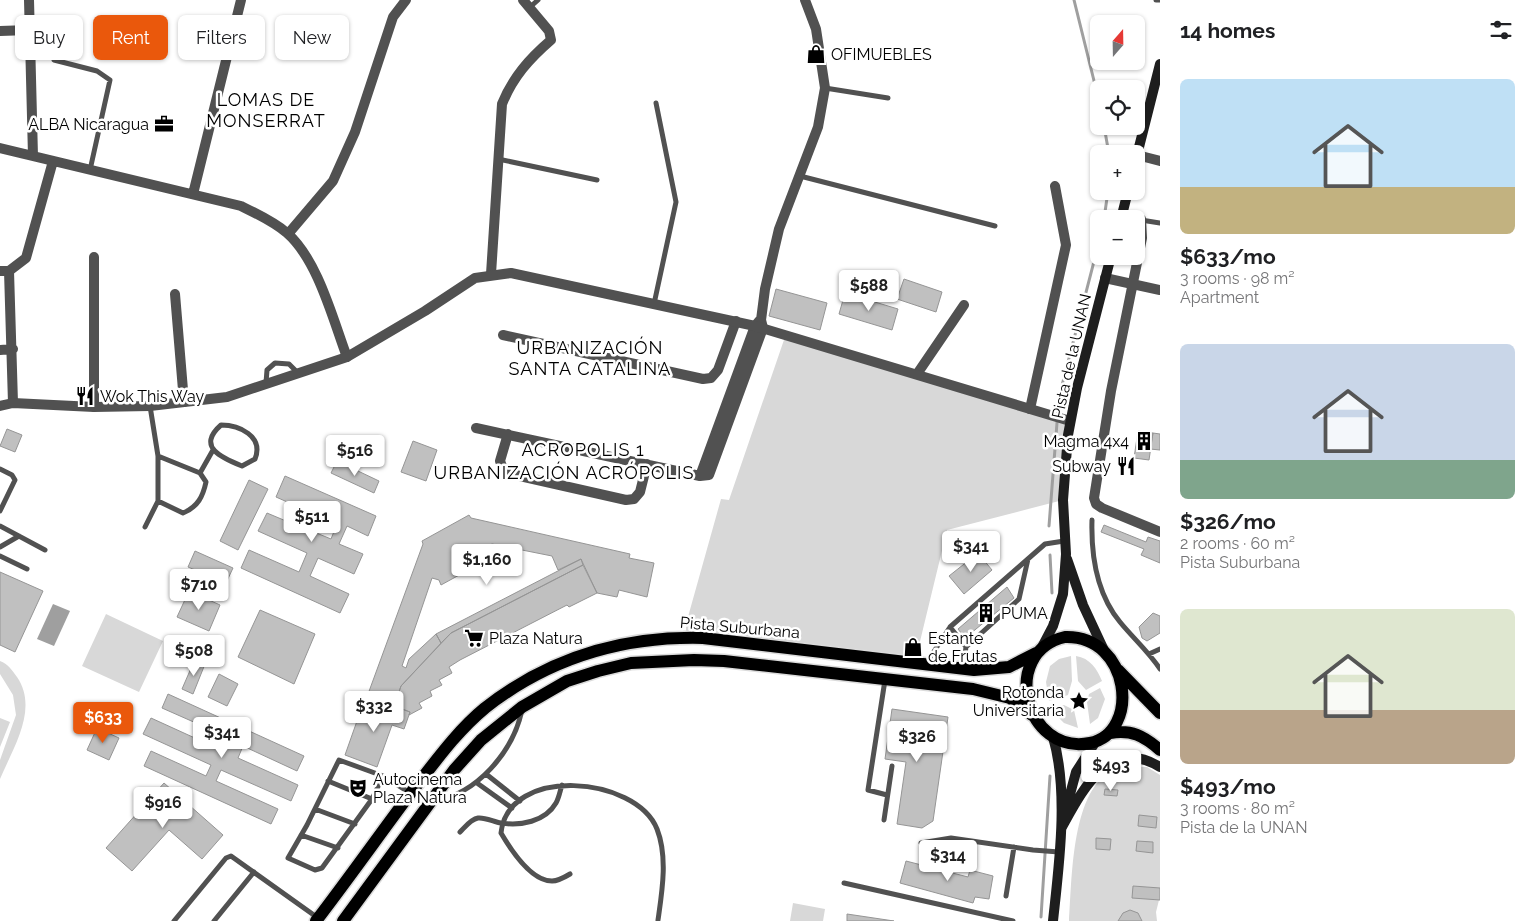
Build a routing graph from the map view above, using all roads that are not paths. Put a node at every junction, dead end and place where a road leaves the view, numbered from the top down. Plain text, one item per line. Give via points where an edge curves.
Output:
1 (29, 0) edge
2 (240, 0) edge
3 (406, 0) edge
4 (538, 0) edge
5 (805, 0) edge
6 (1156, 0) edge
7 (1160, 0) edge
8 (526, 4) edge
9 (29, 15) edge
10 (15, 30) edge
11 (0, 31) edge
12 (30, 60) edge
13 (54, 60) dead end
14 (1160, 64) edge
15 (825, 88) junction
16 (888, 98) dead end
17 (656, 103) dead end
18 (1140, 145) edge
19 (0, 148) edge
20 (33, 156) junction
21 (1145, 158) edge
22 (497, 159) junction
23 (53, 161) junction
24 (1160, 161) edge
25 (90, 170) junction
26 (799, 176) junction
27 (597, 180) dead end
28 (1054, 186) dead end
29 (193, 194) junction
30 (1145, 221) edge
31 (1160, 223) edge
32 (995, 226) dead end
33 (288, 234) junction
34 (94, 257) dead end
35 (1109, 265) edge
36 (1137, 265) edge
37 (5, 271) edge
38 (492, 274) junction
39 (1105, 278) junction
40 (1134, 285) junction
41 (1160, 290) edge
42 (176, 294) dead end
43 (654, 304) junction
44 (964, 305) dead end
45 (736, 322) junction
46 (759, 324) junction
47 (503, 335) dead end
48 (13, 349) junction
49 (0, 350) edge
50 (347, 357) junction
51 (298, 373) junction
52 (917, 374) junction
53 (266, 384) junction
54 (184, 402) junction
55 (13, 404) junction
56 (0, 406) edge
57 (150, 406) junction
58 (94, 407) junction
59 (1030, 409) junction
60 (1070, 420) junction
61 (476, 428) dead end
62 (508, 434) junction
63 (213, 450) junction
64 (158, 456) junction
65 (647, 464) junction
66 (0, 468) edge
67 (200, 473) junction
68 (158, 501) junction
69 (0, 512) edge
70 (1092, 520) dead end
71 (0, 526) edge
72 (145, 527) dead end
73 (1160, 532) edge
74 (19, 536) junction
75 (1064, 541) junction
76 (0, 547) edge
77 (45, 550) dead end
78 (1066, 554) junction
79 (0, 556) edge
80 (1028, 559) junction
81 (28, 569) dead end
82 (950, 627) junction
83 (966, 647) junction
84 (1103, 648) junction
85 (1160, 649) edge
86 (1039, 650) junction
87 (1149, 654) junction
88 (926, 664) junction
89 (963, 669) junction
90 (1160, 669) edge
91 (1118, 670) junction
92 (886, 679) junction
93 (522, 707) junction
94 (1159, 709) edge
95 (1032, 715) junction
96 (1110, 733) junction
97 (1053, 737) junction
98 (1096, 741) junction
99 (1160, 750) edge
100 (892, 766) dead end
101 (1160, 767) edge
102 (486, 774) junction
103 (383, 776) junction
104 (328, 781) junction
105 (477, 783) junction
106 (562, 785) junction
107 (411, 793) junction
108 (887, 795) junction
109 (372, 798) junction
110 (431, 801) junction
111 (520, 801) junction
112 (512, 808) junction
113 (315, 809) junction
114 (884, 820) dead end
115 (502, 823) junction
116 (355, 824) junction
117 (1061, 828) junction
118 (460, 832) dead end
119 (301, 835) junction
120 (921, 843) dead end
121 (1014, 847) junction
122 (338, 848) junction
123 (1054, 851) junction
124 (254, 872) junction
125 (570, 874) dead end
126 (844, 883) dead end
127 (1006, 896) dead end
128 (992, 919) edge
129 (318, 920) edge
130 (658, 920) edge
131 (174, 921) edge
132 (214, 921) edge
133 (343, 921) edge
134 (1013, 921) edge
135 (1053, 921) edge

1 - 9 street
2 - 29 street
3 - 33 street via 393,17 355,132 333,182
4 - 8 lane
5 - 15 street via 816,29
6 - 7 lane
8 - 22 street via 549,31 550,40 526,61 509,86 502,104
10 - 11 street
12 - 20 street
13 - 25 lane via 97,71 110,80
14 - 18 main road
15 - 16 lane
15 - 26 street via 818,126
17 - 43 lane via 676,202
19 - 20 street
20 - 23 street
21 - 24 street
22 - 27 lane
22 - 38 street
23 - 25 street
23 - 37 street via 26,258
25 - 29 street
26 - 32 lane
26 - 46 street via 779,229
28 - 59 street via 1066,245
29 - 33 street via 240,206 265,217
30 - 31 lane
33 - 50 street via 307,257
34 - 58 street
35 - 39 main road, Pista de la UNAN
36 - 40 street
37 - 48 street
38 - 43 street via 511,273
38 - 50 street via 476,278
39 - 40 street
39 - 60 main road, Pista de la UNAN
40 - 41 street
40 - 73 street via 1111,391 1094,498 1102,508
42 - 54 street
43 - 45 street
44 - 52 street
45 - 46 street
45 - 47 street via 718,370 712,378 703,379
46 - 52 street
46 - 65 street via 700,476
48 - 49 street
48 - 55 street
50 - 51 street
51 - 53 street
51 - 53 lane via 289,364 275,363 267,370
52 - 59 street
53 - 54 street via 227,397
54 - 57 street
55 - 56 street
55 - 58 street
57 - 58 street
57 - 64 lane
59 - 60 street
60 - 75 main road, Pista de la UNAN via 1063,500
61 - 62 street
62 - 65 street
62 - 65 street via 500,461 503,469 511,474 626,500 634,499 640,492
63 - 63 lane via 213,431 220,425 234,425 243,428 258,452 255,459 242,466 219,457
63 - 67 lane
64 - 67 lane
64 - 68 lane
66 - 69 lane via 15,480
67 - 68 lane via 206,482 203,494 192,509 183,513
68 - 72 lane
70 - 87 lane via 1094,561 1102,592 1118,620
71 - 74 lane
74 - 76 lane
74 - 77 lane
75 - 78 main road, Pista de la UNAN
75 - 80 lane via 1045,544
78 - 84 main road, Pista de la UNAN via 1083,605
78 - 86 main road, Pista de la UNAN via 1063,594 1053,626
79 - 81 lane
80 - 82 lane
80 - 83 lane via 1019,599
82 - 83 lane
82 - 88 lane
83 - 89 lane
84 - 86 main road via 1072,636 1060,638
84 - 91 main road
85 - 87 lane
86 - 89 main road, Pista Suburbana via 1017,664 1001,669
86 - 95 main road via 1026,684
87 - 90 lane
88 - 89 main road, Pista Suburbana
88 - 107 main road, Pista Suburbana via 704,638 665,637 594,650 540,672 484,709 445,749
91 - 94 main road
91 - 96 main road via 1122,701 1120,715
92 - 93 main road via 724,661 657,660 598,670 567,681
92 - 95 main road via 1002,695
92 - 108 lane via 868,790
93 - 102 lane via 520,719 506,746
93 - 110 main road via 480,740
95 - 97 main road
96 - 98 main road
96 - 99 main road via 1137,734
97 - 98 main road via 1072,744
97 - 117 main road via 1058,756
98 - 117 main road via 1076,772
100 - 108 lane
101 - 117 main road via 1134,758 1109,764 1087,783
102 - 105 lane
102 - 111 lane
103 - 104 lane via 339,760
103 - 107 lane
103 - 109 lane
104 - 109 lane
104 - 113 lane
105 - 110 lane via 452,798
105 - 112 lane
106 - 111 lane via 532,793
106 - 115 lane via 556,803 548,812 532,822
106 - 130 lane via 600,789 630,800 648,813 657,830 662,855
107 - 129 main road, Pista Suburbana
108 - 114 lane
109 - 116 lane
110 - 133 main road
111 - 112 lane
112 - 115 lane
113 - 116 lane
113 - 119 lane
115 - 118 lane via 479,818
115 - 125 lane via 501,833 532,873 542,880 554,882
116 - 122 lane
117 - 123 main road
119 - 122 lane
119 - 122 lane via 288,858 316,870 322,868
120 - 121 lane via 951,838
121 - 123 lane
121 - 127 lane
123 - 135 main road
124 - 129 lane
124 - 131 lane via 237,858 226,858
124 - 132 lane
126 - 128 lane
128 - 134 lane

